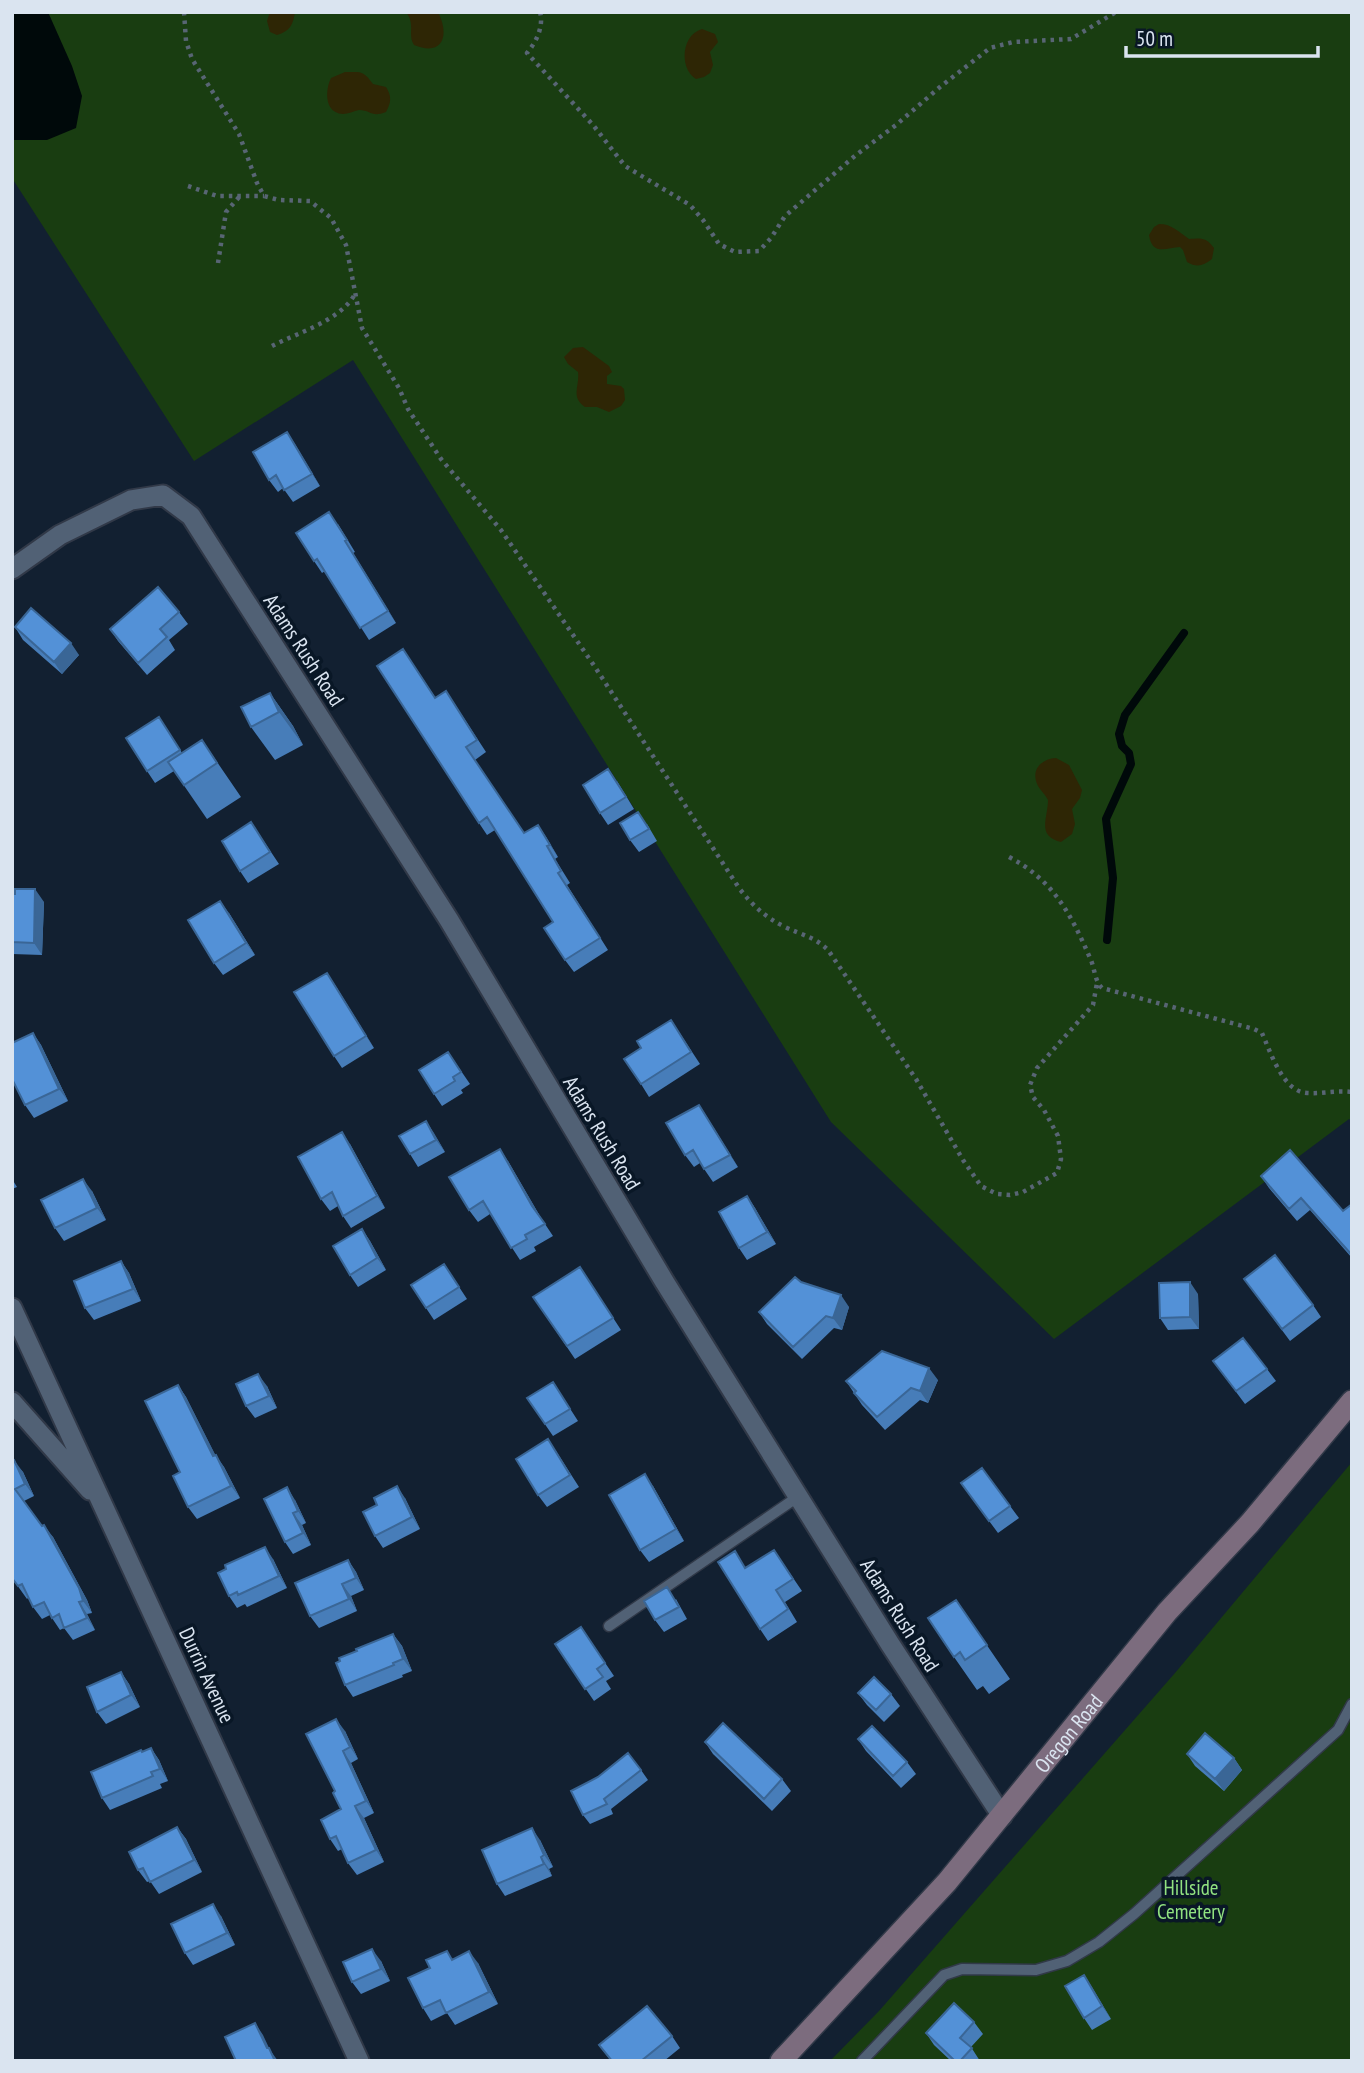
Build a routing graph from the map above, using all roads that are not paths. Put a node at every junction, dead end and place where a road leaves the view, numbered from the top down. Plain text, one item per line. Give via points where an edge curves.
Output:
1 (12, 569) edge
2 (12, 1308) edge
3 (1352, 1401) edge
4 (12, 1402) edge
5 (799, 1496) junction
6 (105, 1507) junction
7 (610, 1626) dead end
8 (1352, 1704) edge
9 (1002, 1815) junction
10 (359, 2061) edge
11 (781, 2061) edge
12 (862, 2061) edge

1 - 5 street, Adams Rush Road via 60,535 131,499 163,495 191,516 449,920 657,1270
2 - 6 street, Durrin Avenue
3 - 9 street, Oregon Road via 1250,1523 1167,1612
4 - 6 street
5 - 7 lane
5 - 9 street, Adams Rush Road
6 - 10 street, Durrin Avenue
8 - 12 lane via 1338,1730 1099,1942 1066,1961 1036,1970 962,1969 944,1975
9 - 11 street, Oregon Road via 947,1882

